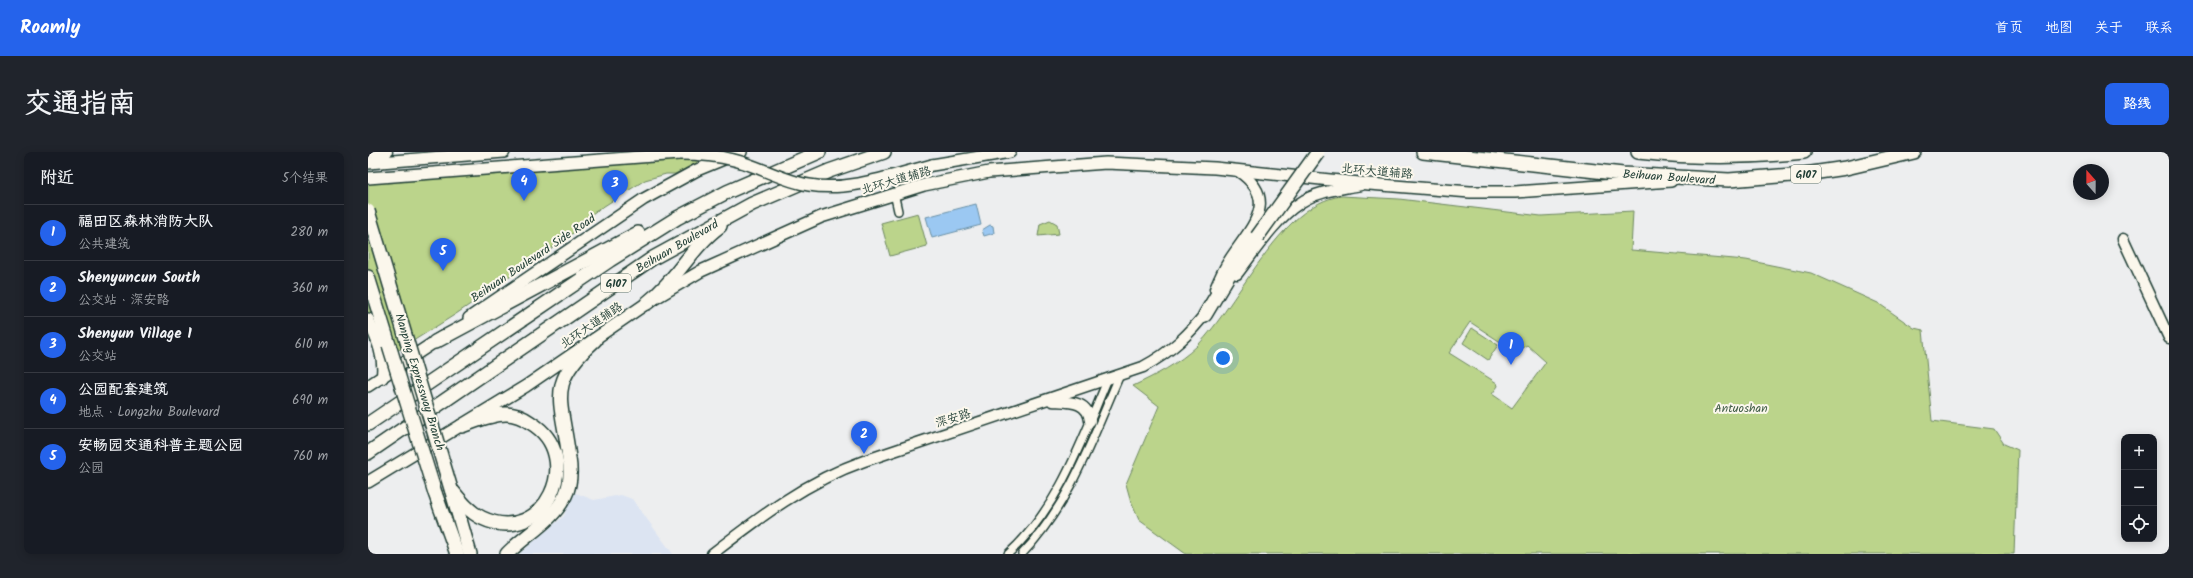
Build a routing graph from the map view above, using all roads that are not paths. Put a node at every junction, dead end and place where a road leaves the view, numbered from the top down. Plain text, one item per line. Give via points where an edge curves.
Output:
1 (387, 152) edge
2 (500, 152) edge
3 (504, 152) edge
4 (741, 152) edge
5 (819, 152) edge
6 (884, 152) edge
7 (1010, 152) edge
8 (1318, 152) edge
9 (1423, 152) edge
10 (1638, 152) edge
11 (1804, 152) edge
12 (1914, 152) edge
13 (368, 153) edge
14 (368, 163) edge
15 (1238, 171) junction
16 (368, 178) edge
17 (1696, 180) junction
18 (1369, 184) junction
19 (894, 193) junction
20 (752, 204) junction
21 (368, 211) edge
22 (898, 211) dead end
23 (677, 218) junction
24 (2123, 239) dead end
25 (368, 278) edge
26 (368, 303) edge
27 (647, 303) junction
28 (1205, 315) junction
29 (368, 319) edge
30 (2169, 338) edge
31 (595, 340) junction
32 (435, 342) junction
33 (388, 345) junction
34 (1119, 377) junction
35 (382, 378) junction
36 (1107, 381) junction
37 (368, 386) edge
38 (1048, 400) junction
39 (1090, 421) junction
40 (368, 424) edge
41 (462, 426) junction
42 (368, 453) edge
43 (368, 482) edge
44 (451, 489) junction
45 (455, 551) edge
46 (470, 554) edge
47 (507, 554) edge
48 (712, 554) edge
49 (1008, 554) edge
50 (1022, 554) edge

1 - 13 street
2 - 3 main road
2 - 14 main road
4 - 32 main road, Beihuan Boulevard Side Road via 697,170 644,199
5 - 23 highway, Beihuan Boulevard / G107 via 727,192
6 - 20 highway, Beihuan Boulevard / G107 via 829,171
7 - 16 main road, bridge via 932,165 832,188 808,185 734,160 709,155 679,154
8 - 28 highway, bridge via 1230,273
9 - 17 highway, Beihuan Boulevard / G107
10 - 11 highway, Beihuan Boulevard / G107 via 1742,156
12 - 17 highway, Beihuan Boulevard / G107 via 1846,168 1805,174
15 - 18 main road, 北环大道辅路
15 - 19 main road, 北环大道辅路 via 1106,163 989,172
15 - 28 street via 1253,184 1261,206 1254,225 1223,270
17 - 18 main road, 北环大道辅路 via 1515,192 1470,192
18 - 28 street via 1331,191 1300,202 1268,236
19 - 22 street
19 - 27 main road, 北环大道辅路 via 785,233 702,271
20 - 27 highway via 707,238 667,286
20 - 42 highway, Beihuan Boulevard / G107 via 653,258
21 - 44 highway, Nanping Expressway Branch, bridge
23 - 32 highway via 647,229 609,248
23 - 40 highway, Beihuan Boulevard / G107 via 610,260
24 - 30 street
25 - 33 highway, Nanping Expressway Branch
26 - 33 highway
27 - 31 main road, 北环大道辅路
28 - 34 street, 深安路 via 1193,331 1166,353 1143,368
29 - 35 main road via 382,358
31 - 41 main road, 北环大道辅路
31 - 47 highway via 577,356 562,385 561,412 570,466 570,480 564,497 543,523
32 - 35 main road, Beihuan Boulevard Side Road
33 - 45 highway, Nanping Expressway Branch, bridge
34 - 36 street, 深安路
34 - 50 street via 1068,492 1052,519
35 - 37 main road, Beihuan Boulevard Side Road
36 - 38 street, 深安路
36 - 39 street
38 - 39 street via 1081,404 1088,411
38 - 48 street, 深安路 via 827,475 791,496
39 - 49 street via 1052,501 1035,526
41 - 43 main road, 北环大道辅路
41 - 44 highway via 490,416 506,414 537,426 552,447 556,481 549,501 539,511 526,520 510,524 497,524 481,518 470,511
44 - 46 highway, Nanping Expressway Branch

